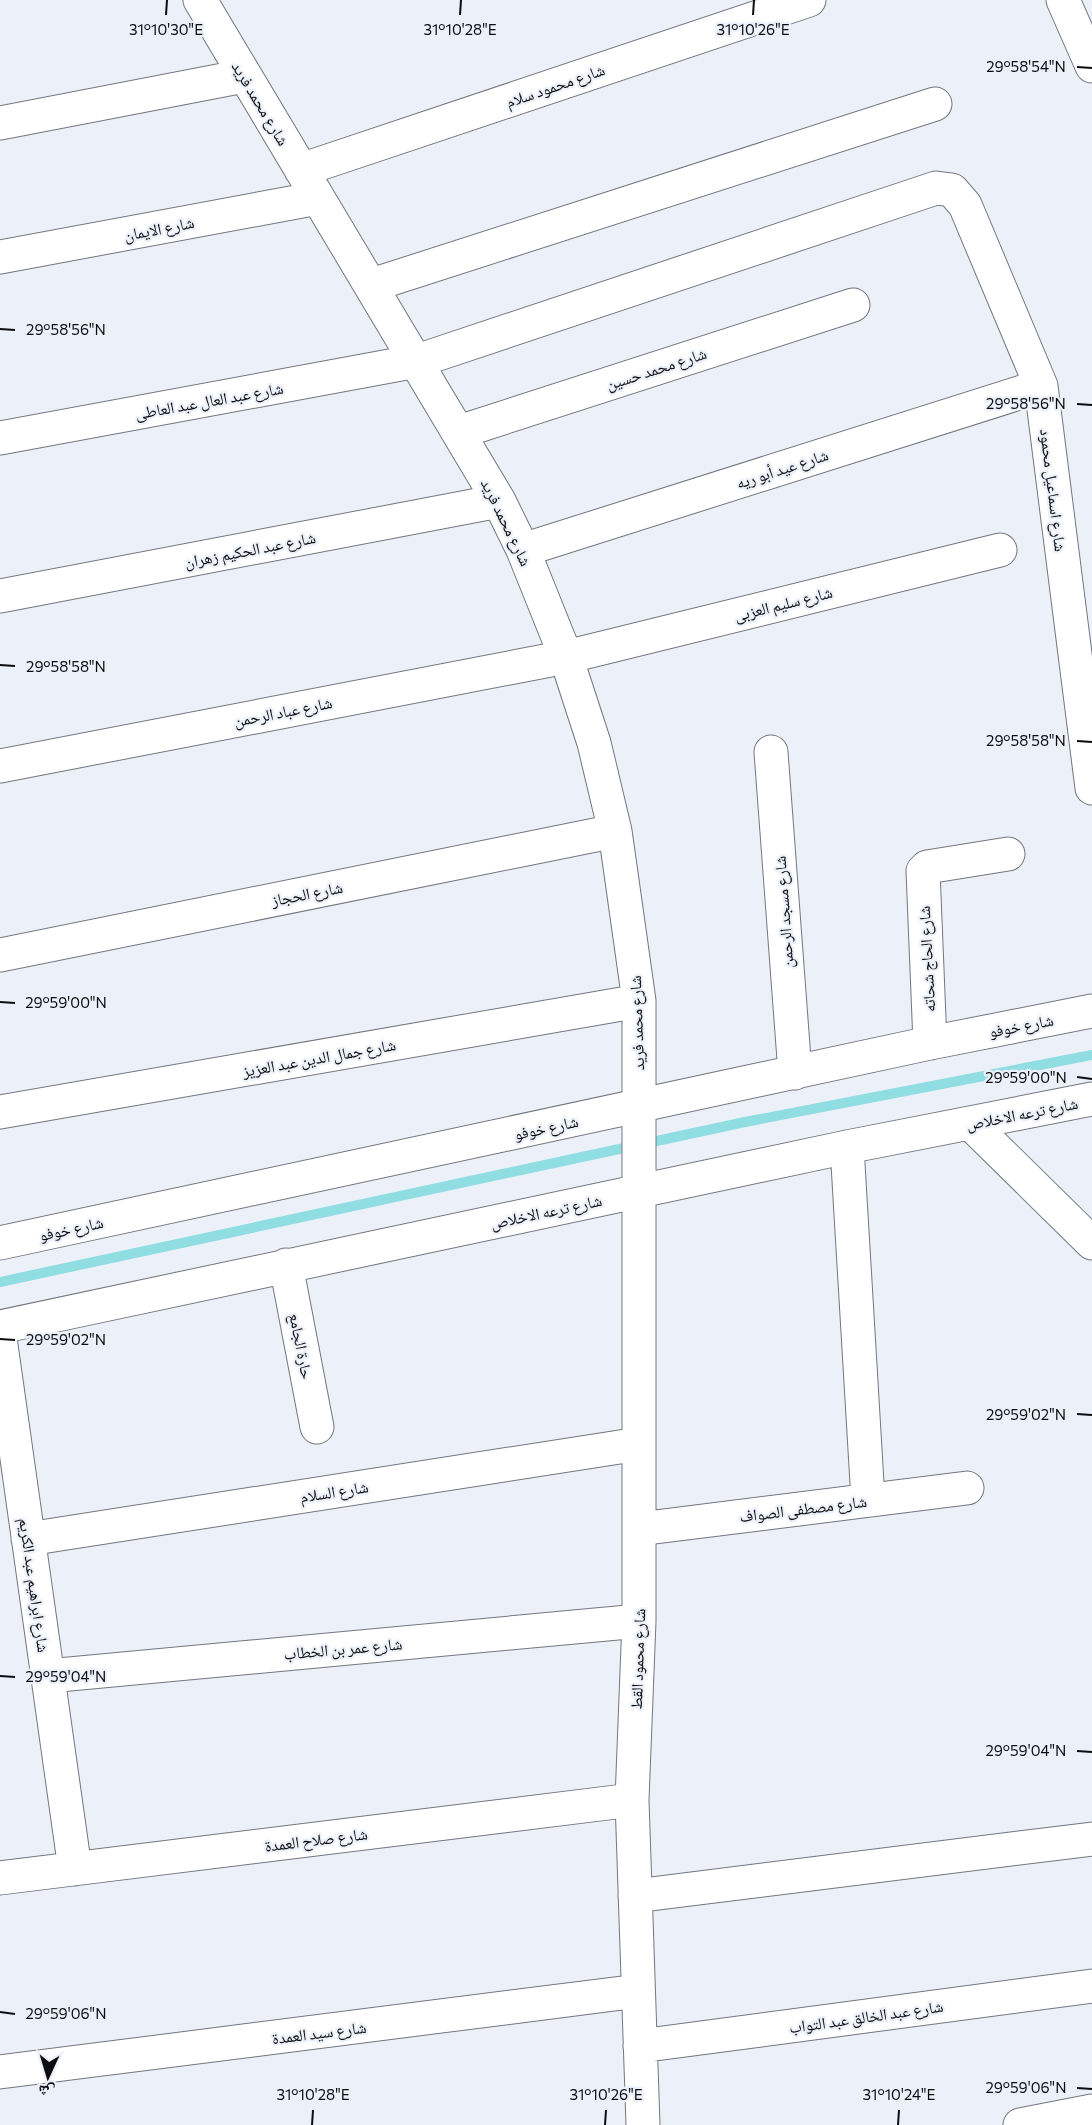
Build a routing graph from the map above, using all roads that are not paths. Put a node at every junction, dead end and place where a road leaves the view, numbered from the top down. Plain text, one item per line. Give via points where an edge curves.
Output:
1 (200, 0) edge
2 (809, 0) edge
3 (1063, 0) edge
4 (1092, 66) edge
5 (244, 76) junction
6 (935, 104) dead end
7 (0, 123) edge
8 (301, 170) junction
9 (318, 198) junction
10 (965, 205) joint
11 (0, 257) edge
12 (372, 285) junction
13 (853, 304) dead end
14 (417, 361) junction
15 (1041, 386) junction
16 (459, 432) junction
17 (0, 438) edge
18 (499, 501) junction
19 (523, 550) junction
20 (1000, 550) dead end
21 (0, 596) edge
22 (566, 657) junction
23 (771, 752) dead end
24 (0, 766) edge
25 (1092, 788) edge
26 (615, 831) junction
27 (1008, 854) dead end
28 (0, 955) edge
29 (639, 1001) junction
30 (1092, 1011) edge
31 (930, 1043) junction
32 (795, 1073) junction
33 (1092, 1099) edge
34 (639, 1107) junction
35 (0, 1112) edge
36 (971, 1124) junction
37 (847, 1147) junction
38 (639, 1192) junction
39 (0, 1243) edge
40 (1092, 1243) edge
41 (286, 1265) junction
42 (0, 1327) edge
43 (0, 1338) edge
44 (317, 1427) dead end
45 (639, 1444) junction
46 (967, 1488) dead end
47 (868, 1500) junction
48 (639, 1528) junction
49 (28, 1539) junction
50 (639, 1621) junction
51 (48, 1676) junction
52 (632, 1800) junction
53 (1092, 1839) edge
54 (75, 1869) junction
55 (0, 1878) edge
56 (635, 1896) junction
57 (1092, 1986) edge
58 (638, 1991) junction
59 (640, 2046) junction
60 (0, 2072) edge
61 (1092, 2111) edge
62 (643, 2125) edge
63 (1020, 2125) edge

1 - 5 street, شارع محمد فريد
2 - 8 street, شارع محمود سلام
3 - 4 street
5 - 7 street
5 - 8 street, شارع محمد فريد
6 - 12 street
8 - 9 street, شارع محمد فريد
9 - 11 street, شارع الايمان
9 - 12 street, شارع محمد فريد
10 - 14 street, شارع عبد العال عبد العاطى via 952,190 936,189
10 - 15 street, شارع اسماعيل محمود
12 - 14 street, شارع محمد فريد
13 - 16 street, شارع محمد حسين
14 - 16 street, شارع محمد فريد
14 - 17 street, شارع عبد العال عبد العاطى
15 - 19 street, شارع عيد أبو ريه
15 - 25 street, شارع اسماعيل محمود
16 - 18 street, شارع محمد فريد
18 - 19 street, شارع محمد فريد
18 - 21 street, شارع عبد الحكيم زهران
19 - 22 street, شارع محمد فريد
20 - 22 street, شارع سليم العزبى
22 - 24 street, شارع عباد الرحمن
22 - 26 street, شارع محمد فريد via 594,743
23 - 32 street, شارع مسجد الرحمن
26 - 28 street, شارع الحجاز
26 - 29 street, شارع محمد فريد
27 - 31 street, شارع الحاج شحاته via 927,867 922,875
29 - 34 street, شارع محمد فريد
29 - 35 street, شارع جمال الدين عبد العزيز
30 - 31 street, شارع خوفو
31 - 32 street, شارع خوفو
32 - 34 street, شارع خوفو
33 - 36 street, شارع ترعه الاخلاص
34 - 38 street, شارع محمد فريد
34 - 39 street, شارع خوفو
36 - 37 street, شارع ترعه الاخلاص
36 - 40 street
37 - 38 street, شارع ترعه الاخلاص
37 - 47 street
38 - 41 street, شارع ترعه الاخلاص
38 - 45 street, شارع محمود القط
41 - 42 street, شارع ترعه الاخلاص
41 - 44 street, حارة الجامع
43 - 49 street, شارع ابراهيم عبد الكريم
45 - 48 street, شارع محمود القط
45 - 49 street, شارع السلام
46 - 47 street, شارع مصطفى الصواف
47 - 48 street, شارع مصطفى الصواف
48 - 50 street, شارع محمود القط
49 - 51 street, شارع ابراهيم عبد الكريم
50 - 51 street, شارع عمر بن الخطاب
50 - 52 street, شارع محمود القط
51 - 54 street, شارع ابراهيم عبد الكريم
52 - 54 street, شارع صلاح العمدة
52 - 56 street, شارع محمود القط
53 - 56 street
54 - 55 street, شارع صلاح العمدة
56 - 58 street, شارع محمود القط
57 - 59 street, شارع عبد الخالق عبد التواب
58 - 59 street, شارع محمود القط
58 - 60 street, شارع سيد العمدة
59 - 62 street, شارع محمود القط
61 - 63 street

